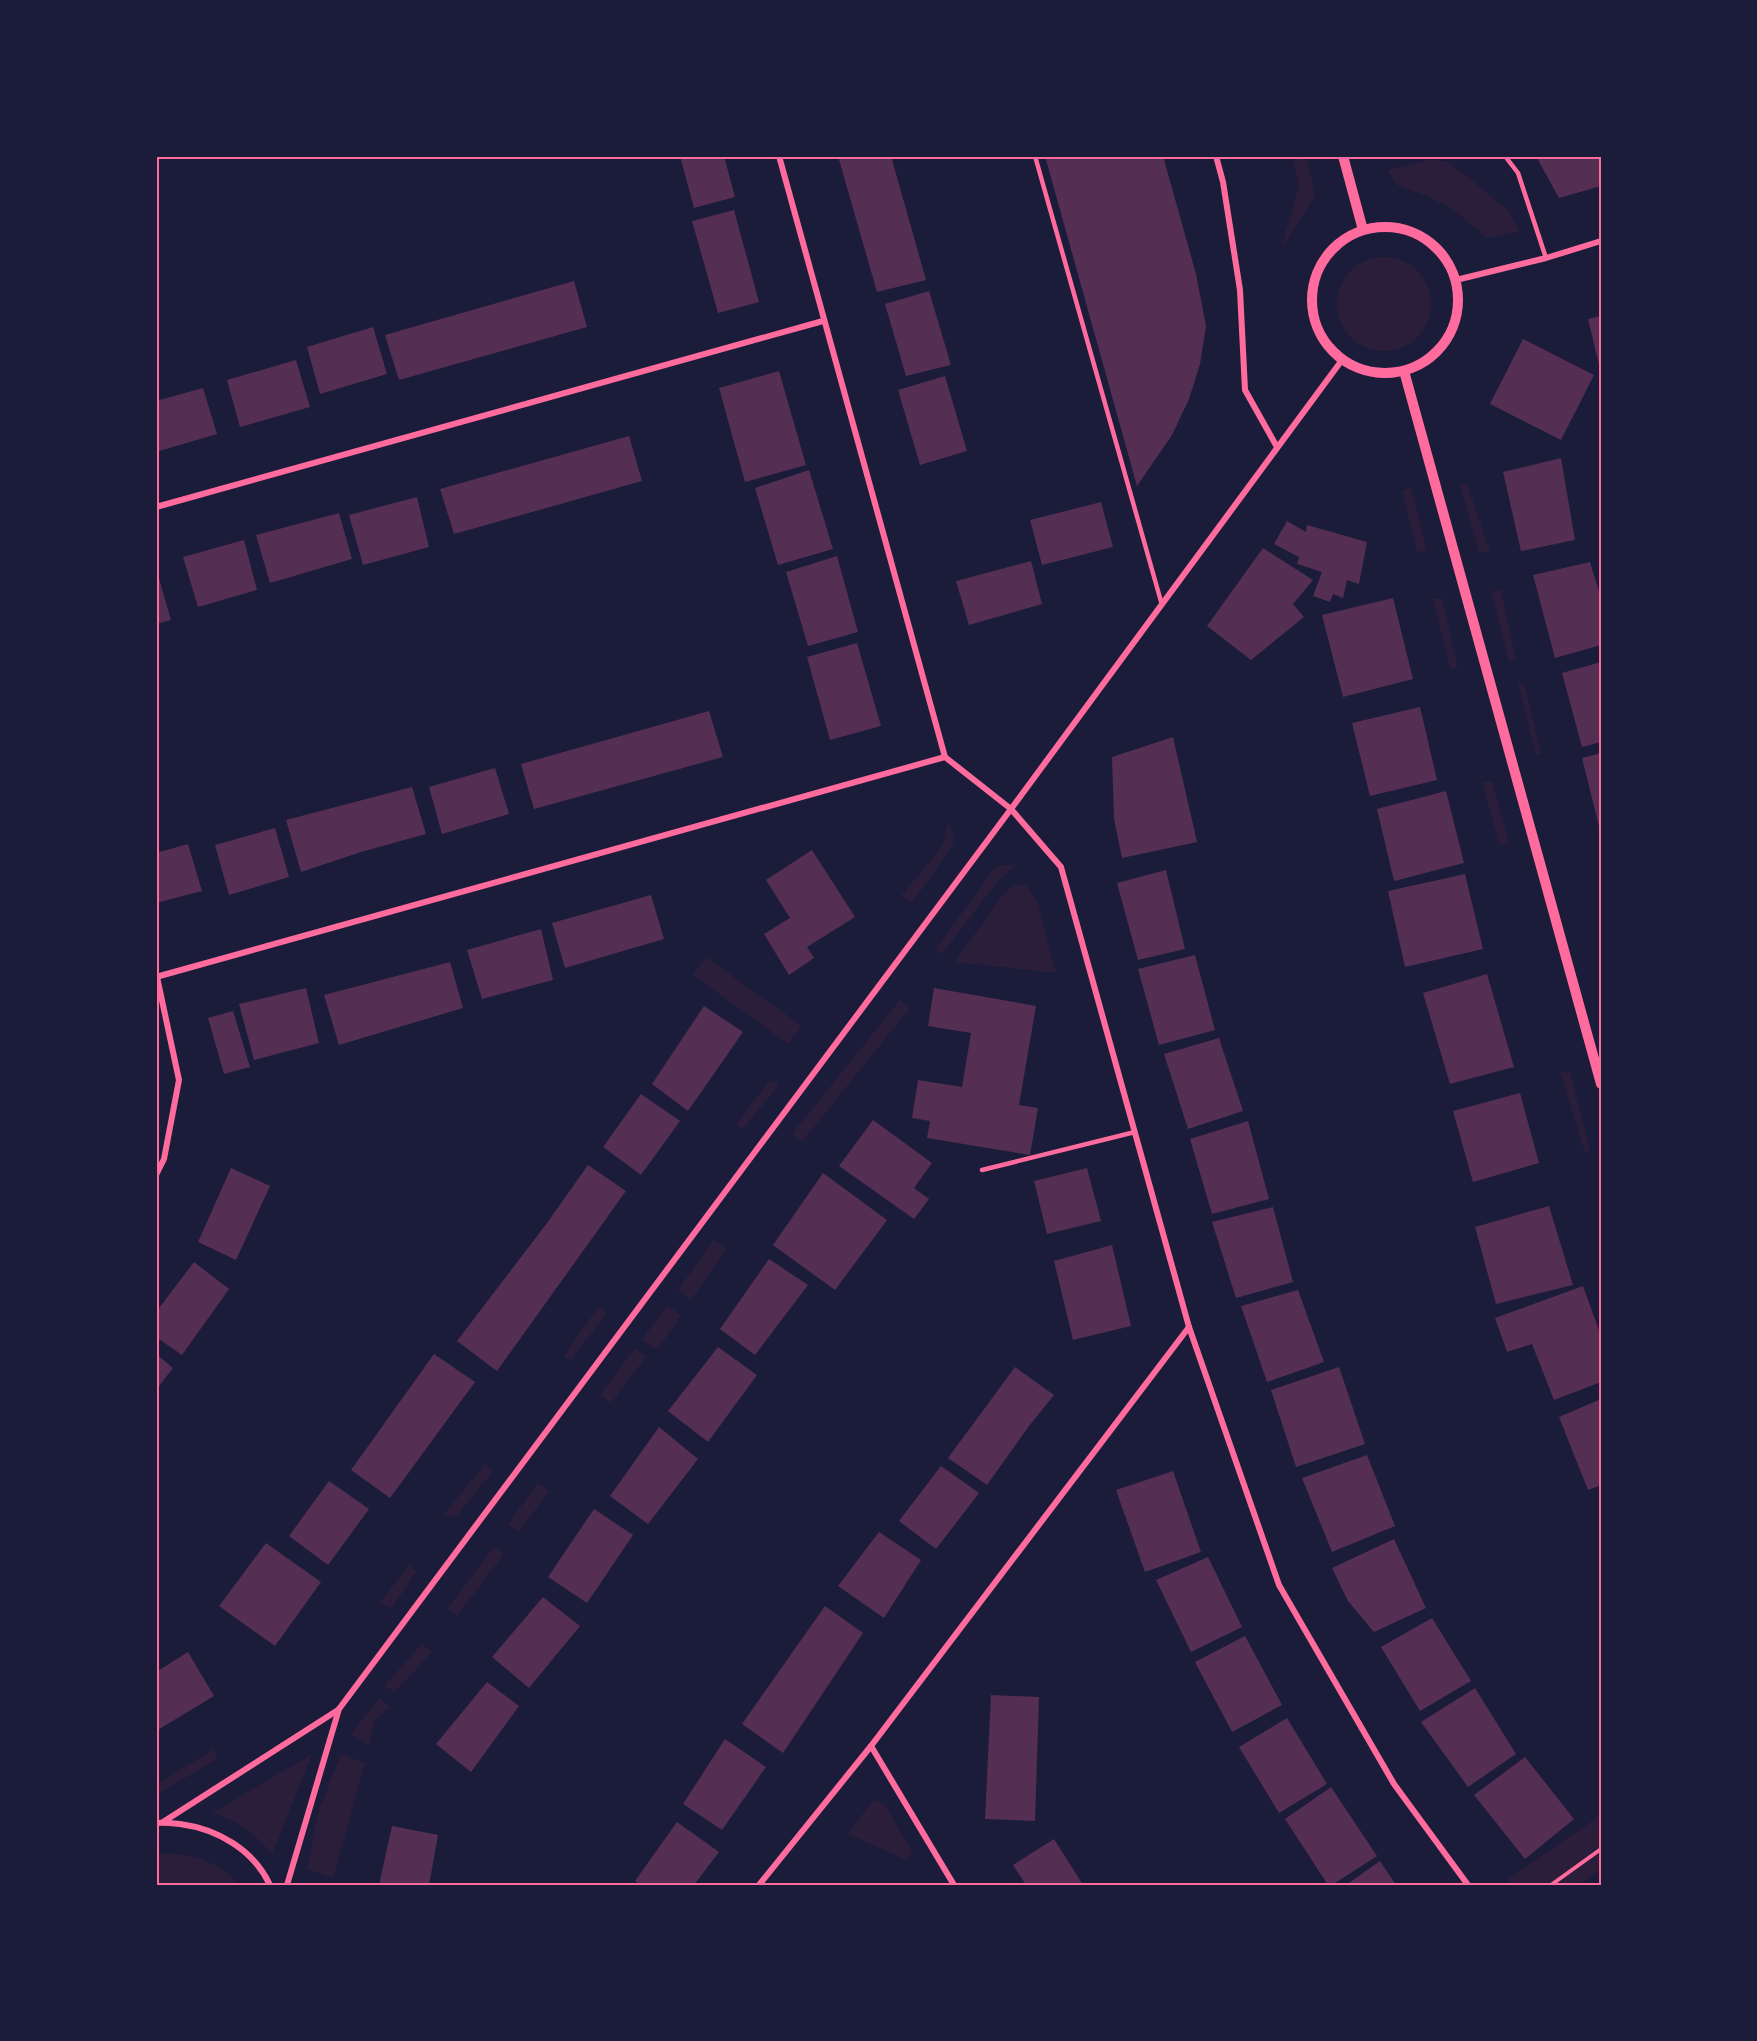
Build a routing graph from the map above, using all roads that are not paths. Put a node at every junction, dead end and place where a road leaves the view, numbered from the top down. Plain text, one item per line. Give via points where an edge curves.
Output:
1 (779, 156) edge
2 (1035, 156) edge
3 (1216, 156) edge
4 (1343, 156) edge
5 (1505, 156) edge
6 (1363, 231) junction
7 (1601, 241) edge
8 (1545, 258) junction
9 (1456, 280) junction
10 (823, 321) junction
11 (1342, 360) junction
12 (1404, 372) junction
13 (1277, 447) junction
14 (156, 507) edge
15 (1162, 605) junction
16 (945, 757) junction
17 (1011, 809) junction
18 (157, 977) edge
19 (1601, 1084) edge
20 (1135, 1132) junction
21 (982, 1170) dead end
22 (156, 1175) edge
23 (1189, 1327) junction
24 (339, 1710) junction
25 (871, 1746) junction
26 (159, 1823) edge
27 (270, 1885) edge
28 (287, 1885) edge
29 (759, 1885) edge
30 (954, 1885) edge
31 (1468, 1885) edge

1 - 10 street
2 - 15 lane
3 - 13 street via 1240,290 1245,390
4 - 6 street
5 - 8 lane via 1518,173
6 - 9 street via 1386,227 1410,231 1430,242 1446,259
6 - 11 street via 1335,247 1317,273 1312,305 1320,335
7 - 8 street
8 - 9 street
9 - 12 street via 1458,309 1449,337 1430,358
10 - 14 street
10 - 16 street
11 - 12 street via 1372,373
11 - 13 street
12 - 19 street
13 - 15 street
15 - 17 street
16 - 17 street
16 - 18 street
17 - 20 street via 1061,867
17 - 24 street
18 - 22 street via 179,1080 164,1159
20 - 21 lane
20 - 23 street
23 - 25 street
23 - 31 street via 1279,1585 1394,1784
24 - 26 street
24 - 28 street
25 - 29 street
25 - 30 street
26 - 27 street via 202,1827 236,1844 264,1872

